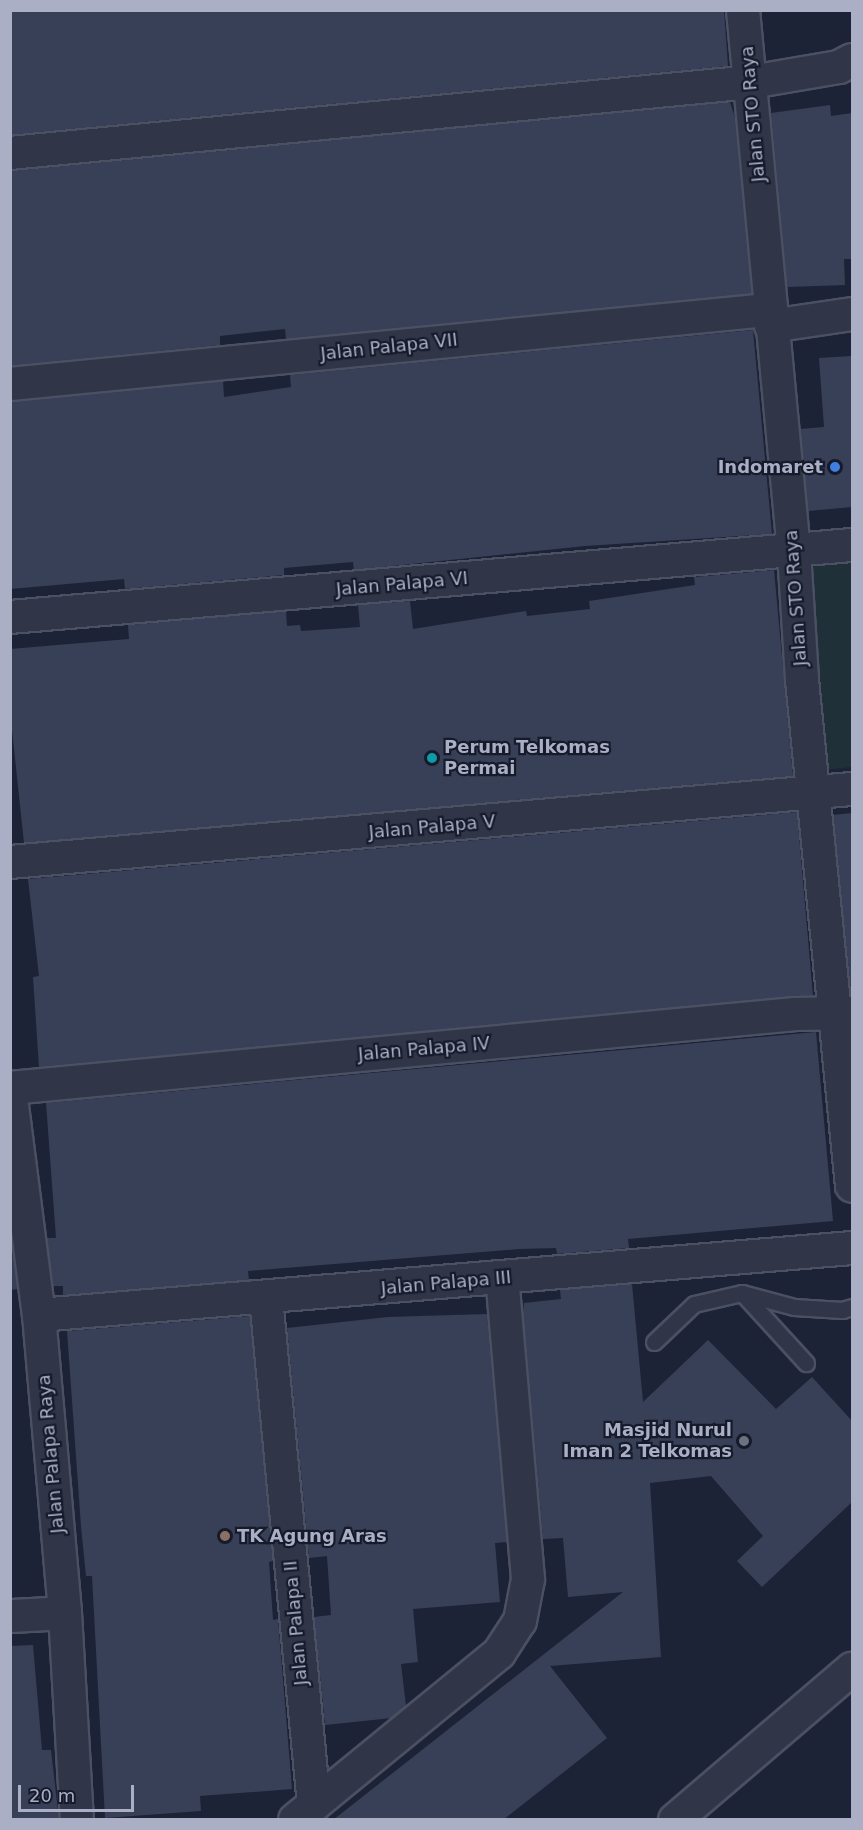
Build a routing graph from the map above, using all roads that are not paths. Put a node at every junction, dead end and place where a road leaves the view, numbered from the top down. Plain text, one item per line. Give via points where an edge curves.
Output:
1 (743, 10) edge
2 (852, 60) edge
3 (751, 82) junction
4 (10, 153) edge
5 (852, 314) edge
6 (770, 318) junction
7 (10, 384) edge
8 (852, 545) edge
9 (794, 552) junction
10 (10, 617) edge
11 (852, 789) edge
12 (814, 794) junction
13 (10, 862) edge
14 (845, 1014) edge
15 (10, 1089) edge
16 (852, 1186) edge
17 (852, 1248) edge
18 (502, 1278) junction
19 (742, 1293) junction
20 (266, 1298) junction
21 (852, 1307) edge
22 (39, 1315) junction
23 (654, 1342) dead end
24 (806, 1363) dead end
25 (65, 1613) junction
26 (10, 1616) edge
27 (852, 1669) edge
28 (304, 1812) edge
29 (77, 1820) edge
30 (675, 1820) edge

1 - 3 street, Jalan STO Raya
2 - 3 street via 839,67
3 - 4 street
3 - 6 street, Jalan STO Raya
5 - 6 street, Jalan Palapa VII
6 - 7 street, Jalan Palapa VII
6 - 9 street, Jalan STO Raya
8 - 9 street, Jalan Palapa VI
9 - 10 street, Jalan Palapa VI
9 - 12 street, Jalan STO Raya
11 - 12 street, Jalan Palapa V
12 - 13 street, Jalan Palapa V
12 - 14 street, Jalan STO Raya
14 - 15 street, Jalan Palapa IV via 796,1014
14 - 16 street, Jalan STO Raya
15 - 22 street, Jalan Palapa Raya
17 - 18 street, Jalan Palapa III
18 - 20 street, Jalan Palapa III
18 - 28 street via 528,1579 520,1621 499,1653
19 - 21 lane via 794,1307
19 - 23 lane via 694,1304
19 - 24 lane
20 - 22 street, Jalan Palapa III
20 - 28 street, Jalan Palapa II
22 - 25 street, Jalan Palapa Raya
25 - 26 street
25 - 29 street, Jalan Palapa Raya
27 - 30 street

